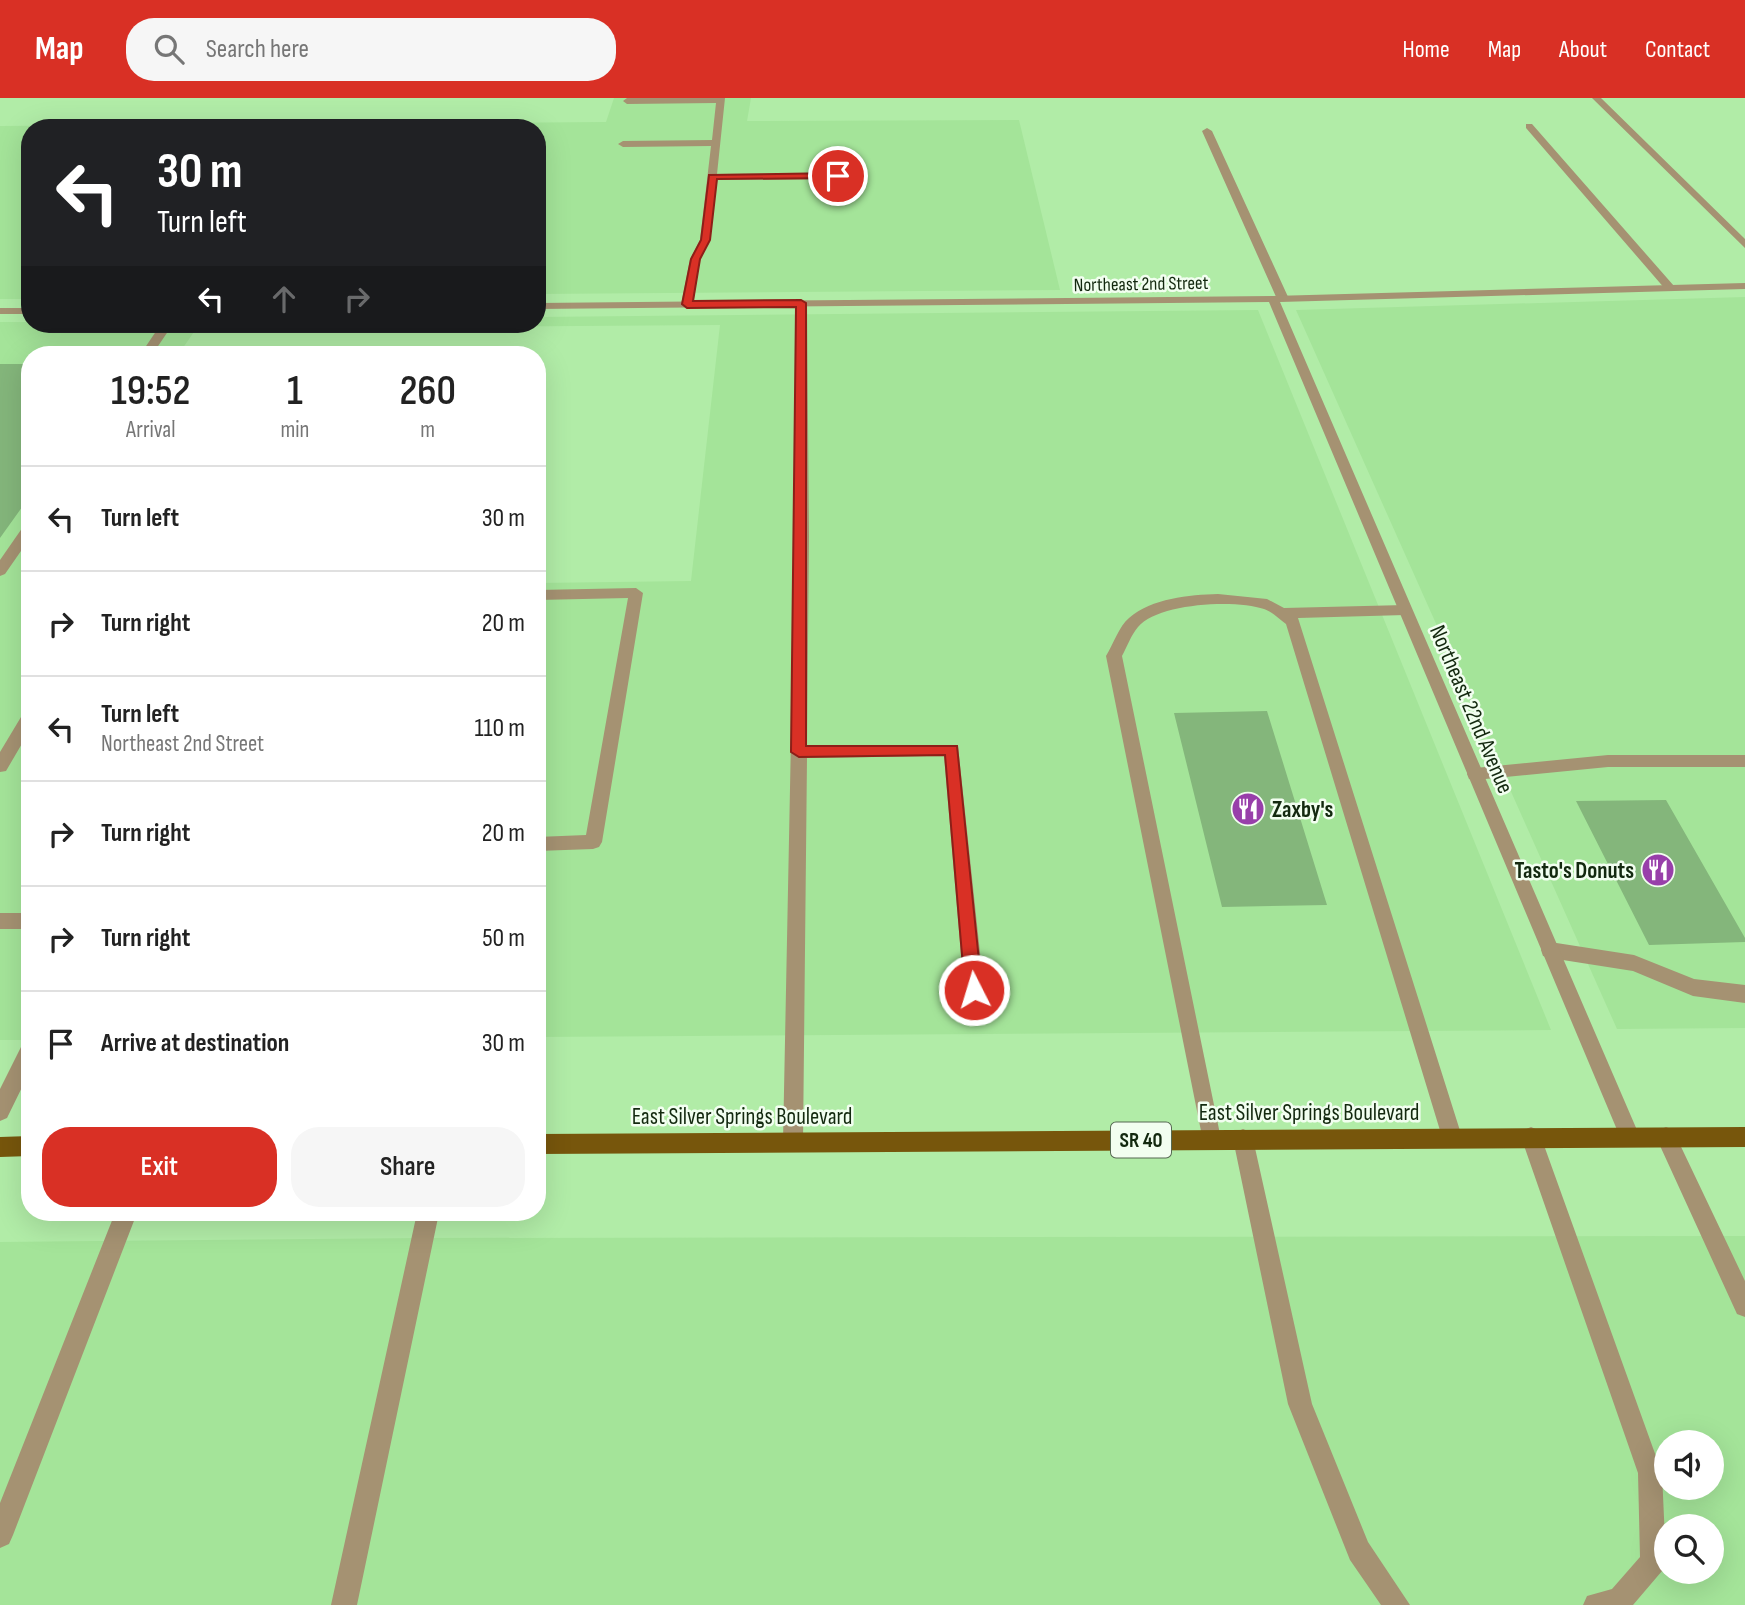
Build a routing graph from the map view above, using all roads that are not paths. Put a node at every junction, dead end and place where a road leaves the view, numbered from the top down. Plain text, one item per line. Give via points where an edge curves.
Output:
1 (1596, 98) edge
2 (721, 99) edge
3 (627, 101) dead end
4 (1529, 126) dead end
5 (1207, 131) dead end
6 (623, 144) dead end
7 (716, 144) junction
8 (838, 176) dead end
9 (713, 177) junction
10 (1745, 245) edge
11 (1745, 286) edge
12 (1670, 288) junction
13 (1278, 299) junction
14 (801, 303) junction
15 (687, 304) junction
16 (546, 306) edge
17 (21, 310) edge
18 (0, 311) edge
19 (21, 540) edge
20 (0, 571) edge
21 (546, 595) edge
22 (1405, 610) junction
23 (1281, 613) junction
24 (21, 731) edge
25 (799, 752) junction
26 (1745, 761) edge
27 (0, 766) edge
28 (1475, 774) junction
29 (546, 844) edge
30 (21, 921) edge
31 (0, 922) edge
32 (1550, 950) junction
33 (974, 990) dead end
34 (1745, 994) edge
35 (21, 1068) edge
36 (0, 1111) edge
37 (1630, 1136) junction
38 (1745, 1136) edge
39 (1452, 1137) junction
40 (1531, 1137) junction
41 (1666, 1137) junction
42 (1211, 1139) junction
43 (1243, 1139) junction
44 (793, 1142) junction
45 (546, 1144) edge
46 (21, 1146) edge
47 (0, 1147) edge
48 (123, 1221) edge
49 (426, 1221) edge
50 (1745, 1306) edge
51 (0, 1535) edge
52 (344, 1605) edge
53 (1397, 1605) edge
54 (1596, 1605) edge

1 - 10 street
2 - 3 street
2 - 7 street
4 - 12 street
5 - 13 street, Northeast 22nd Avenue
6 - 7 street
7 - 9 street
8 - 9 street
9 - 15 street via 705,240 695,259
11 - 12 street, Northeast 2nd Street
12 - 13 street, Northeast 2nd Street
13 - 14 street, Northeast 2nd Street
13 - 22 street, Northeast 22nd Avenue
14 - 15 street, Northeast 2nd Street
14 - 25 street
15 - 16 street, Northeast 2nd Street
17 - 18 street
19 - 20 street
21 - 29 street via 636,593 593,842
22 - 23 street
22 - 28 street, Northeast 22nd Avenue
23 - 39 street via 1293,621
23 - 42 street via 1267,604 1218,599 1163,606 1133,622 1114,656
24 - 27 street
25 - 33 street via 952,750
25 - 44 street
26 - 28 street via 1608,761
28 - 32 street, Northeast 22nd Avenue
30 - 31 street
32 - 34 street via 1633,963 1693,987
32 - 37 street, Northeast 22nd Avenue
35 - 36 street
37 - 40 main road, East Silver Springs Boulevard / SR 40
37 - 41 main road, East Silver Springs Boulevard / SR 40
38 - 41 main road, East Silver Springs Boulevard / SR 40
39 - 40 main road, East Silver Springs Boulevard / SR 40
39 - 43 main road, East Silver Springs Boulevard / SR 40
40 - 54 street via 1650,1473 1653,1562 1619,1601
41 - 50 street
42 - 43 main road, East Silver Springs Boulevard / SR 40
42 - 44 main road, East Silver Springs Boulevard / SR 40
43 - 53 street via 1300,1404 1359,1551
44 - 45 main road, East Silver Springs Boulevard / SR 40
46 - 47 main road
48 - 51 street
49 - 52 street

